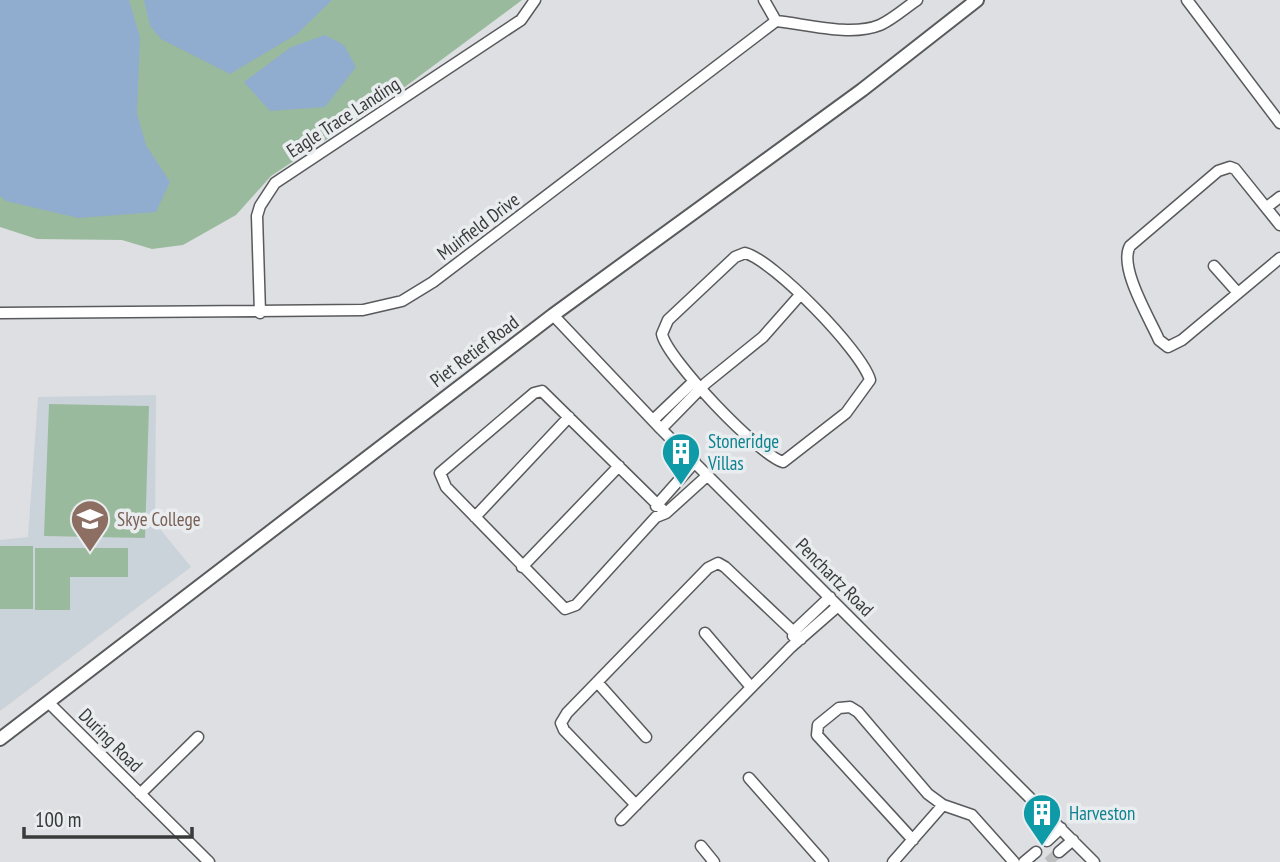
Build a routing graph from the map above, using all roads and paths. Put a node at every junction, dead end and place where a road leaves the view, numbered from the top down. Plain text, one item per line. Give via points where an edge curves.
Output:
1 (535, 0) edge
2 (764, 0) edge
3 (977, 0) edge
4 (1187, 0) edge
5 (916, 1) edge
6 (776, 21) junction
7 (1280, 123) edge
8 (1280, 197) edge
9 (1267, 207) junction
10 (1279, 222) edge
11 (1280, 257) edge
12 (1214, 266) dead end
13 (1238, 293) junction
14 (800, 295) junction
15 (0, 313) edge
16 (260, 313) junction
17 (553, 315) junction
18 (700, 385) junction
19 (569, 417) junction
20 (653, 420) junction
21 (661, 429) junction
22 (695, 462) junction
23 (619, 466) junction
24 (708, 474) junction
25 (656, 503) junction
26 (661, 515) junction
27 (475, 517) junction
28 (522, 567) junction
29 (830, 597) junction
30 (838, 606) junction
31 (705, 633) dead end
32 (797, 635) junction
33 (597, 682) junction
34 (751, 687) junction
35 (48, 702) junction
36 (198, 737) dead end
37 (646, 737) dead end
38 (0, 739) edge
39 (749, 778) dead end
40 (140, 794) junction
41 (636, 805) junction
42 (943, 805) junction
43 (621, 820) dead end
44 (1061, 828) junction
45 (913, 840) junction
46 (1073, 840) junction
47 (1047, 841) dead end
48 (701, 846) dead end
49 (1036, 852) dead end
50 (1059, 852) tunnel mouth
51 (898, 860) edge
52 (209, 862) edge
53 (714, 862) edge
54 (823, 862) edge
55 (1014, 862) edge
56 (1024, 862) edge
57 (1094, 862) edge

1 - 16 street, Eagle Trace Landing via 521,20 275,183 257,216
2 - 6 street
3 - 17 street, Piet Retief Road via 862,90
4 - 7 street
5 - 6 street via 870,28
6 - 16 street, Muirfield Drive via 412,296 363,310
8 - 9 street
9 - 10 street
9 - 13 street via 1235,169 1227,167 1130,246 1125,256 1159,340 1168,347
11 - 13 street
12 - 13 street
14 - 18 street via 762,337
14 - 18 street via 752,254 735,257 668,320 662,334 666,346
14 - 18 street via 837,332 868,374 869,385 846,413 790,459 780,462
15 - 16 street, Muirfield Drive
17 - 20 street, Penchartz Road
17 - 35 street, Piet Retief Road
18 - 20 street
18 - 21 street
19 - 23 street
19 - 27 street
19 - 27 street via 537,391 442,470 442,483
20 - 21 street, Penchartz Road
21 - 22 street, Penchartz Road
22 - 24 street, Penchartz Road
22 - 25 street
23 - 25 street
23 - 28 street
24 - 26 street
24 - 29 street, Penchartz Road
25 - 26 street
26 - 28 street via 572,608 561,607
27 - 28 street
29 - 30 street, Penchartz Road
29 - 32 street
30 - 32 street
30 - 44 street, Penchartz Road
31 - 34 street
32 - 33 street via 725,567 713,565
32 - 34 street
33 - 37 street
33 - 41 street via 567,713 562,727
34 - 41 street
35 - 38 street, Piet Retief Road
35 - 40 street, During Road
36 - 40 street
39 - 54 street
40 - 52 street, During Road
41 - 43 street
42 - 45 street
42 - 45 street via 922,788 854,709 839,708 818,725 818,737
42 - 55 street via 972,815
44 - 46 street, Penchartz Road
44 - 47 street
45 - 51 street
46 - 50 street
46 - 57 street, Penchartz Road
48 - 53 street
49 - 56 street

